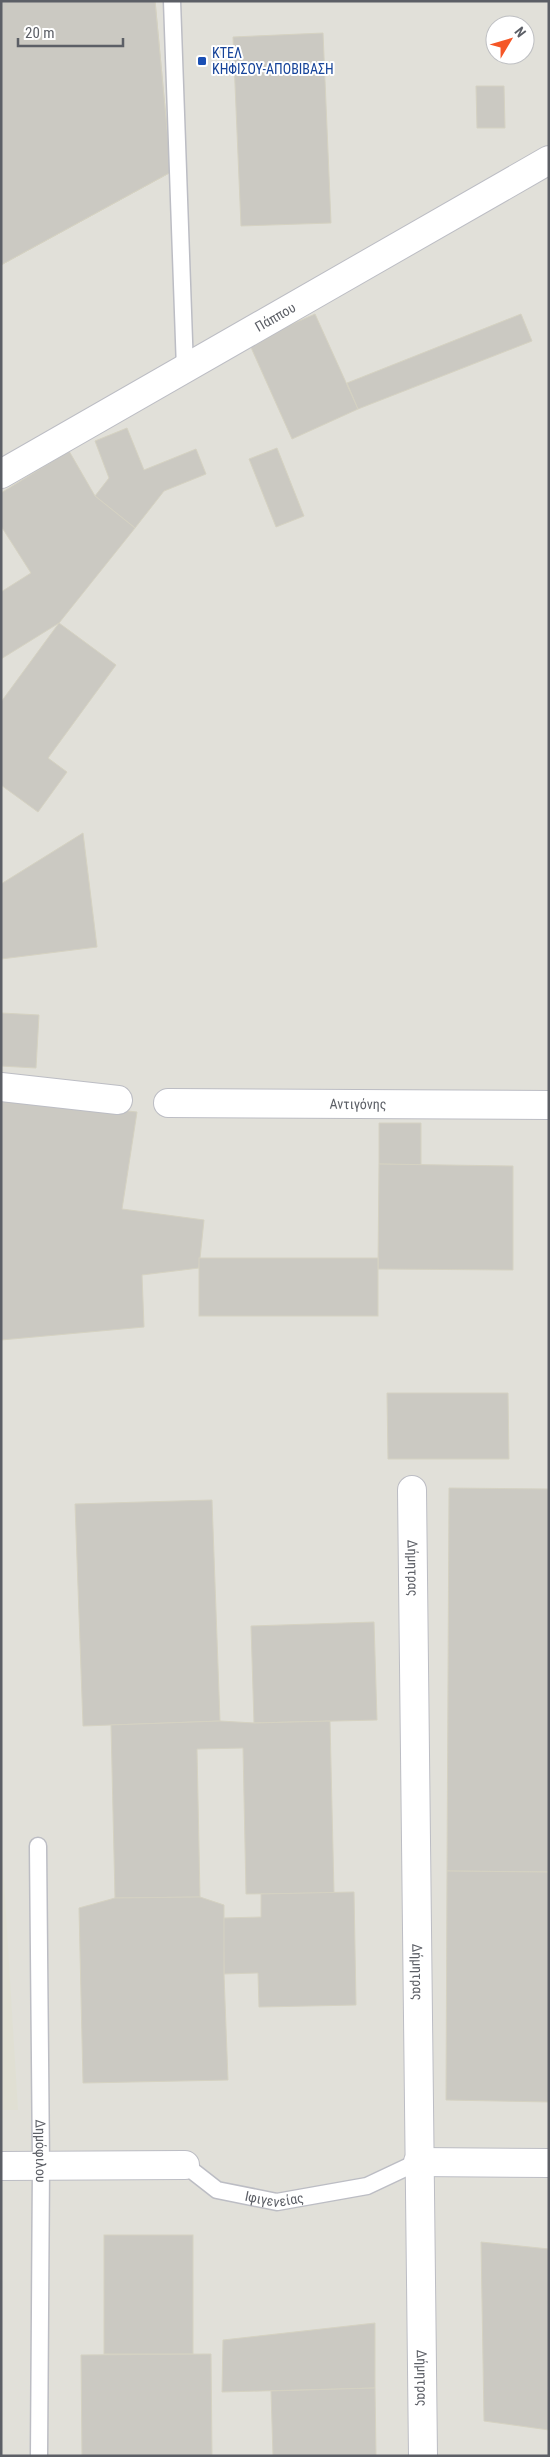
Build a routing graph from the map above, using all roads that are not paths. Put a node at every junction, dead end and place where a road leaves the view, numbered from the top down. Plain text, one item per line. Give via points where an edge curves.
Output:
1 (172, 1) edge
2 (549, 160) edge
3 (185, 369) junction
4 (1, 474) edge
5 (1, 1087) edge
6 (118, 1100) dead end
7 (168, 1103) dead end
8 (549, 1105) edge
9 (412, 1490) dead end
10 (38, 1846) dead end
11 (418, 2162) junction
12 (549, 2164) edge
13 (41, 2165) junction
14 (185, 2165) joint
15 (1, 2166) edge
16 (39, 2456) edge
17 (423, 2456) edge

1 - 3 lane
2 - 3 street, Πάππου
3 - 4 street, Πάππου
5 - 6 street
7 - 8 street, Αντιγόνης
9 - 11 street, Δήμητρας
10 - 13 lane, Δημόφιλου
11 - 12 street, Ιφιγενείας
11 - 14 lane, Ιφιγενείας via 366,2186 277,2202 217,2190
11 - 17 street, Δήμητρας
13 - 14 street, Ιφιγενείας
13 - 15 street, Ιφιγενείας
13 - 16 lane, Δημόφιλου

